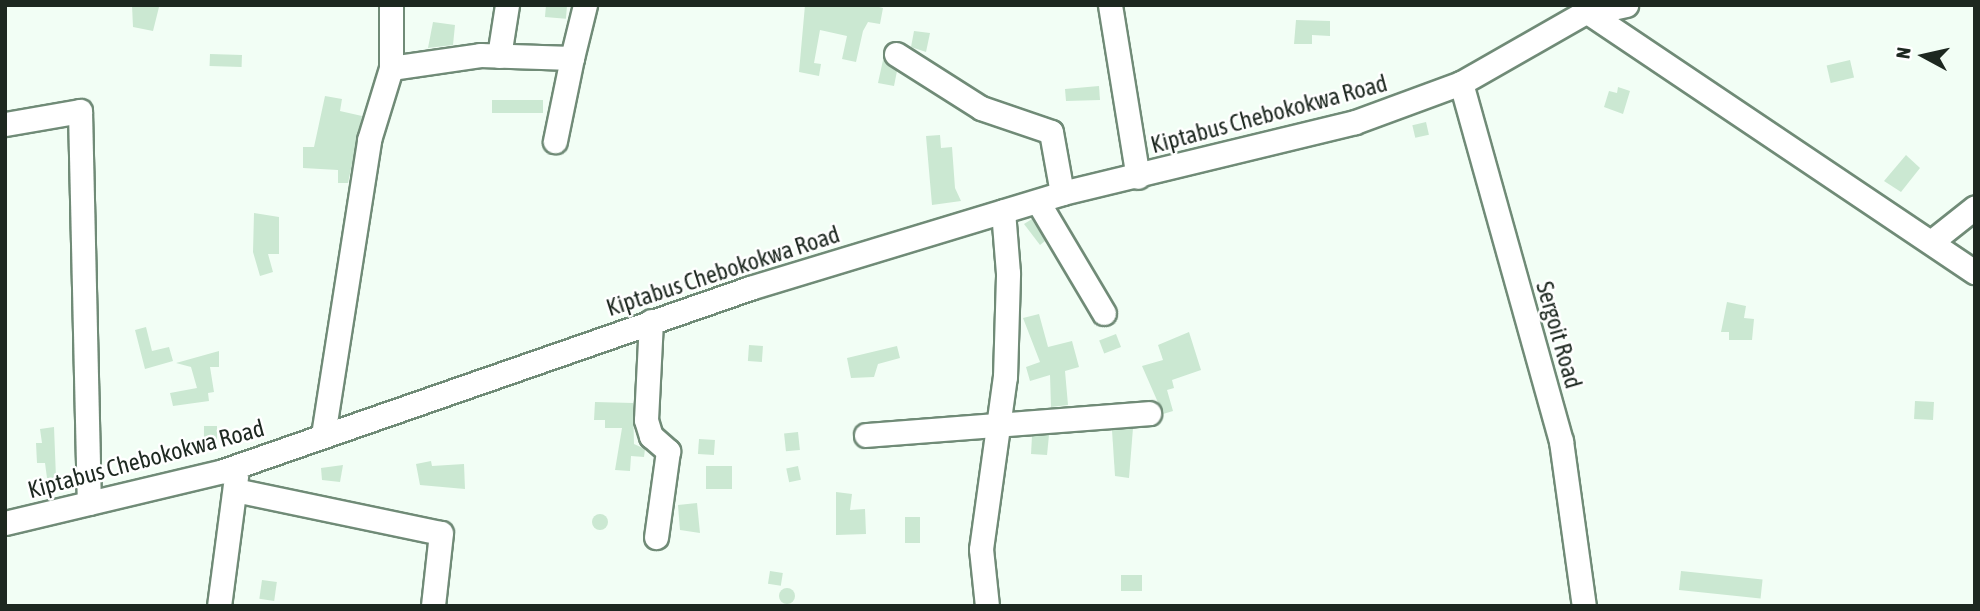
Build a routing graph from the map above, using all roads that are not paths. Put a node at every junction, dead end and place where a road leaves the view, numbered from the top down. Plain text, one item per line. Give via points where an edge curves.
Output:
1 (391, 5) edge
2 (507, 5) edge
3 (585, 5) edge
4 (1110, 5) edge
5 (1626, 5) edge
6 (1593, 9) edge
7 (896, 54) dead end
8 (490, 55) junction
9 (572, 58) junction
10 (391, 68) junction
11 (1461, 83) junction
12 (5, 124) edge
13 (555, 142) dead end
14 (1138, 177) junction
15 (1062, 193) junction
16 (1038, 202) junction
17 (1975, 207) edge
18 (1003, 211) junction
19 (1931, 242) junction
20 (1975, 272) edge
21 (1104, 313) dead end
22 (651, 321) junction
23 (1149, 413) dead end
24 (999, 424) junction
25 (323, 435) junction
26 (866, 435) dead end
27 (238, 466) junction
28 (235, 490) junction
29 (89, 503) junction
30 (5, 523) edge
31 (656, 537) dead end
32 (219, 606) edge
33 (433, 606) edge
34 (987, 606) edge
35 (1584, 606) edge

1 - 10 street
2 - 8 street
3 - 9 street
4 - 14 street
5 - 6 street, Kiptabus Chebokokwa Road
6 - 11 street, Kiptabus Chebokokwa Road
6 - 19 street
7 - 15 street via 981,108 1051,132
8 - 9 street
8 - 10 street
9 - 13 street
10 - 25 street via 369,140
11 - 14 street, Kiptabus Chebokokwa Road via 1355,122
11 - 35 street, Sergoit Road via 1562,441
12 - 29 street via 80,111
14 - 15 street, Kiptabus Chebokokwa Road
15 - 16 street, Kiptabus Chebokokwa Road
16 - 18 street, Kiptabus Chebokokwa Road
16 - 21 street
17 - 19 street
18 - 22 street, Kiptabus Chebokokwa Road
18 - 24 street via 1008,273
19 - 20 street
22 - 25 street, Kiptabus Chebokokwa Road
22 - 31 street via 646,420 651,436 668,451
23 - 24 street
24 - 26 street
24 - 34 street via 981,549
25 - 27 street, Kiptabus Chebokokwa Road
27 - 28 street
27 - 29 street, Kiptabus Chebokokwa Road
28 - 32 street
28 - 33 street via 441,533
29 - 30 street, Kiptabus Chebokokwa Road

